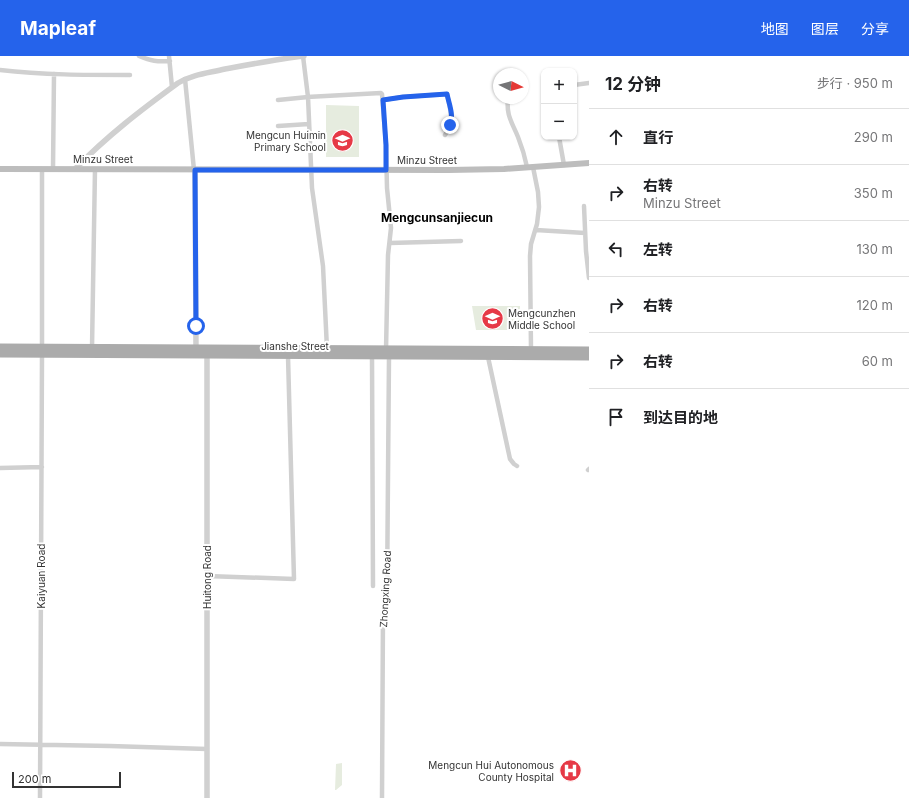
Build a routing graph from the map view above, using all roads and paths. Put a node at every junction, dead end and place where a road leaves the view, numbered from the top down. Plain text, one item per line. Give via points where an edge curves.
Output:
1 (140, 56) edge
2 (304, 56) edge
3 (145, 57) edge
4 (271, 58) edge
5 (169, 59) edge
6 (0, 70) edge
7 (54, 74) junction
8 (130, 75) dead end
9 (185, 79) junction
10 (589, 83) edge
11 (577, 85) edge
12 (172, 87) junction
13 (308, 97) junction
14 (278, 100) dead end
15 (383, 100) junction
16 (507, 104) edge
17 (309, 124) junction
18 (278, 126) dead end
19 (445, 135) dead end
20 (560, 140) edge
21 (589, 163) edge
22 (564, 165) junction
23 (530, 167) junction
24 (0, 169) edge
25 (42, 169) junction
26 (53, 169) junction
27 (75, 169) junction
28 (95, 169) junction
29 (194, 170) junction
30 (311, 170) junction
31 (386, 170) junction
32 (584, 206) dead end
33 (536, 230) junction
34 (586, 235) edge
35 (461, 241) dead end
36 (390, 243) junction
37 (589, 278) edge
38 (0, 347) edge
39 (92, 348) junction
40 (196, 349) junction
41 (327, 349) junction
42 (531, 350) junction
43 (589, 350) edge
44 (42, 351) junction
45 (387, 353) junction
46 (0, 354) edge
47 (208, 355) junction
48 (288, 356) junction
49 (372, 356) junction
50 (488, 357) junction
51 (589, 357) edge
52 (517, 466) dead end
53 (42, 467) junction
54 (0, 468) edge
55 (207, 576) junction
56 (372, 586) dead end
57 (0, 744) edge
58 (40, 745) junction
59 (207, 749) junction
60 (40, 798) edge
61 (207, 798) edge
62 (382, 798) edge

1 - 3 street
2 - 4 street
2 - 13 street
3 - 5 street via 153,61
4 - 9 street
5 - 12 street
6 - 7 street
7 - 8 street
7 - 26 street
9 - 12 street
9 - 29 street
10 - 11 street
12 - 27 street via 131,118
13 - 14 street
13 - 15 street via 381,93
13 - 17 street
15 - 19 street via 447,94 451,122
15 - 31 street, Zhongxing Road
16 - 23 street via 509,118
17 - 18 street
17 - 30 street
20 - 22 street
21 - 22 main road, Minzu Street
22 - 23 main road, Minzu Street
23 - 31 main road, Minzu Street
23 - 33 street via 539,200
24 - 25 main road, Minzu Street
25 - 26 main road, Minzu Street
25 - 44 street, Kaiyuan Road
26 - 27 main road, Minzu Street
27 - 28 main road, Minzu Street
28 - 29 main road, Minzu Street
28 - 39 street
29 - 30 main road, Minzu Street
29 - 40 street
30 - 31 main road, Minzu Street
30 - 41 street via 323,266
31 - 36 street, Zhongxing Road via 391,221
32 - 34 street
33 - 34 street
33 - 42 street via 530,256
34 - 37 street
35 - 36 street
36 - 45 street, Zhongxing Road
38 - 44 main road, Jianshe Street
39 - 40 main road, Jianshe Street
39 - 44 main road, Jianshe Street
40 - 41 main road, Jianshe Street
41 - 45 main road, Jianshe Street
42 - 43 main road, Jianshe Street
42 - 45 main road, Jianshe Street
44 - 46 main road, Jianshe Street
44 - 47 main road, Jianshe Street
44 - 53 street, Kaiyuan Road
45 - 49 main road, Jianshe Street
45 - 50 main road, Jianshe Street
45 - 62 street, Zhongxing Road via 387,596 383,612
47 - 48 main road, Jianshe Street
47 - 55 street, Huitong Road
48 - 49 main road, Jianshe Street
48 - 55 street via 294,580
49 - 56 street
50 - 51 main road, Jianshe Street
50 - 52 street via 510,459
53 - 54 street
53 - 58 street, Kaiyuan Road
55 - 59 street, Huitong Road
57 - 58 street
58 - 59 street
58 - 60 street, Kaiyuan Road
59 - 61 street, Huitong Road

